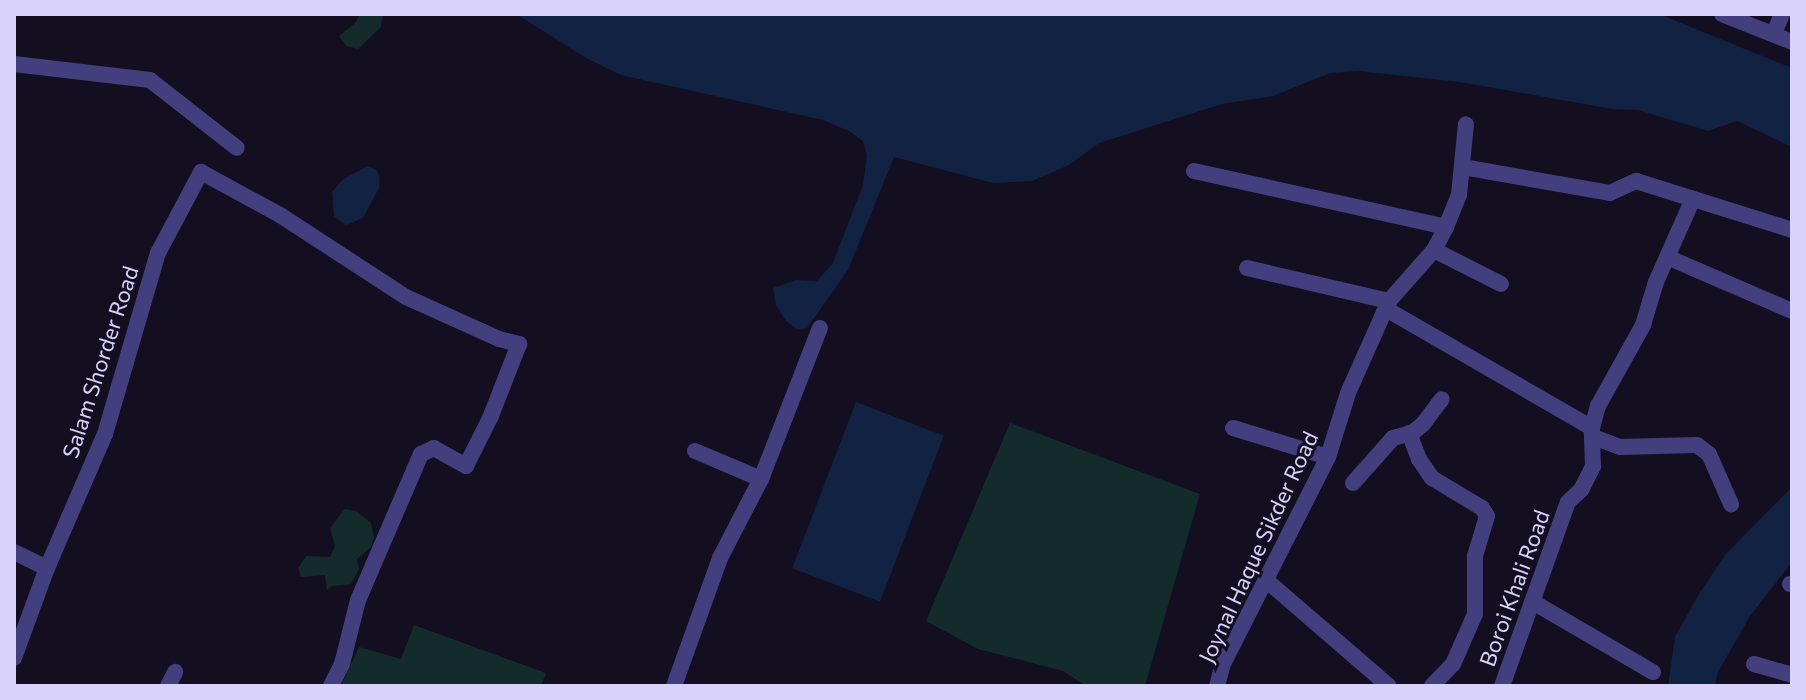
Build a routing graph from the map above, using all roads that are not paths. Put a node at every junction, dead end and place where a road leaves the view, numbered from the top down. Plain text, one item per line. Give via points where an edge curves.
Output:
1 (1722, 14) edge
2 (1782, 14) edge
3 (1774, 33) junction
4 (1792, 42) edge
5 (14, 64) edge
6 (1466, 124) dead end
7 (237, 148) dead end
8 (1463, 167) junction
9 (1194, 171) dead end
10 (1693, 199) junction
11 (1446, 227) junction
12 (1792, 230) edge
13 (1434, 250) junction
14 (1667, 257) junction
15 (1247, 268) dead end
16 (1501, 284) dead end
17 (1387, 305) junction
18 (1792, 311) edge
19 (820, 328) dead end
20 (1442, 399) dead end
21 (1233, 428) dead end
22 (1593, 432) junction
23 (1409, 433) junction
24 (695, 451) dead end
25 (1328, 457) junction
26 (761, 479) junction
27 (1353, 483) dead end
28 (1731, 504) dead end
29 (14, 552) edge
30 (47, 568) junction
31 (1266, 580) junction
32 (1533, 602) junction
33 (14, 658) edge
34 (1754, 664) dead end
35 (1653, 672) dead end
36 (1792, 675) edge
37 (1506, 685) edge
38 (331, 686) edge
39 (674, 686) edge
40 (1217, 686) edge
41 (1389, 686) edge
42 (1432, 686) edge

1 - 3 street
2 - 3 street
3 - 4 street
5 - 7 street via 150,80
6 - 8 street, Joynal Haque Sikder Road
8 - 10 street via 1610,193 1636,181
8 - 11 street, Joynal Haque Sikder Road
9 - 11 street
10 - 12 street
10 - 14 street, Boroi Khali Road
11 - 13 street, Joynal Haque Sikder Road
13 - 16 street
13 - 17 street, Joynal Haque Sikder Road
14 - 18 street
14 - 22 street, Boroi Khali Road via 1643,325 1604,392
15 - 17 street
17 - 22 street
17 - 25 street, Joynal Haque Sikder Road via 1348,393
19 - 26 street
20 - 23 street
21 - 25 street
22 - 28 street via 1620,447 1697,445 1709,454
22 - 32 street, Boroi Khali Road via 1589,479 1568,502
23 - 27 street via 1393,438
23 - 42 street via 1432,478 1487,516 1475,556 1475,614 1453,664
24 - 26 street
25 - 31 street, Joynal Haque Sikder Road
26 - 39 street via 720,558
29 - 30 street
30 - 33 street, Salam Shorder Road
30 - 38 street, Salam Shorder Road via 105,434 158,253 201,172 280,215 406,297 519,344 466,466 434,448 421,454 358,600
31 - 40 street, Joynal Haque Sikder Road
31 - 41 street
32 - 35 street
32 - 37 street, Boroi Khali Road
34 - 36 street

